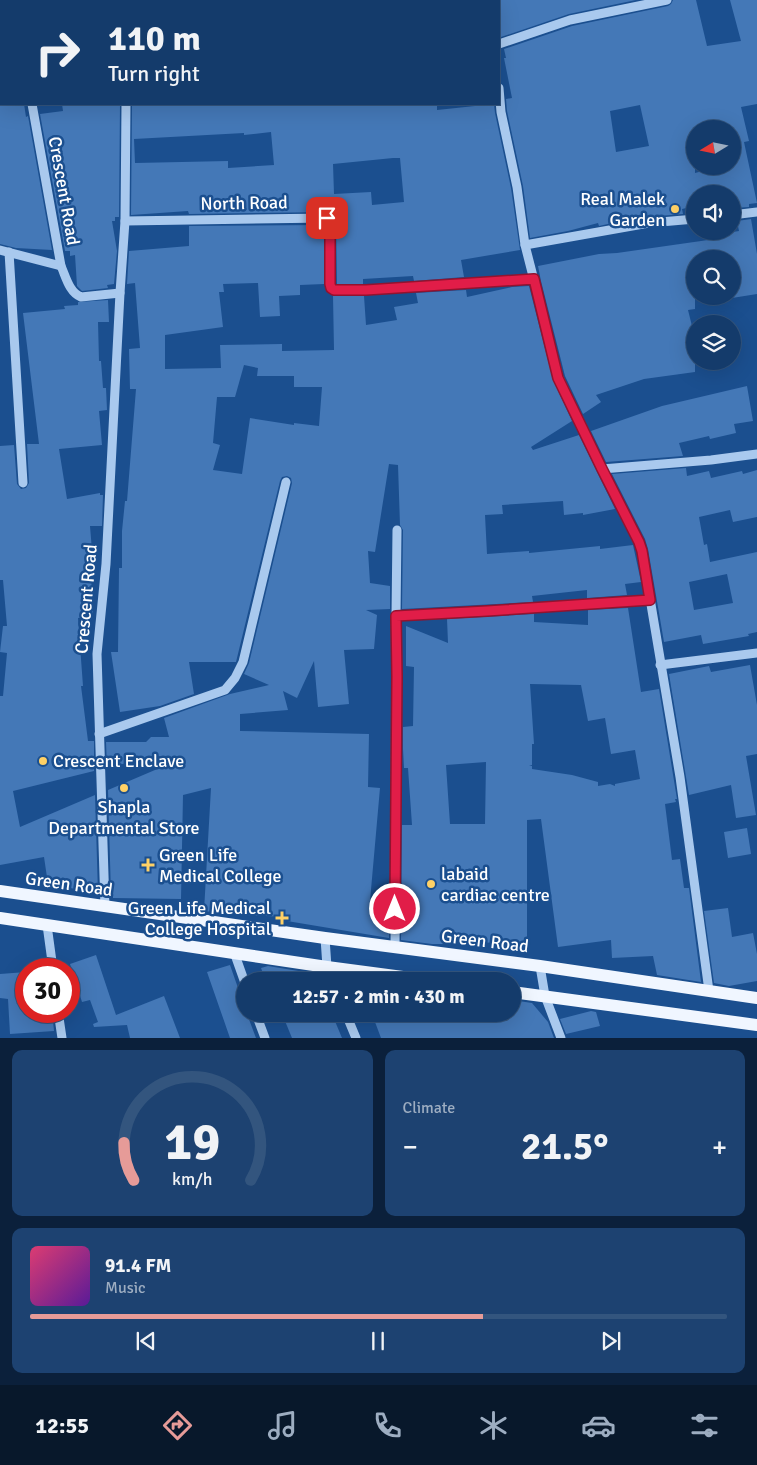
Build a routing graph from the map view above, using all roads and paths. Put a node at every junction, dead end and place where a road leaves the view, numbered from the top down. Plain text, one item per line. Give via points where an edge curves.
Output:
1 (667, 0) edge
2 (500, 44) edge
3 (500, 100) edge
4 (32, 105) edge
5 (126, 105) edge
6 (757, 212) edge
7 (741, 214) edge
8 (686, 220) edge
9 (126, 221) junction
10 (525, 246) junction
11 (5, 251) edge
12 (61, 266) junction
13 (534, 279) junction
14 (120, 293) junction
15 (757, 454) edge
16 (602, 469) junction
17 (286, 482) dead end
18 (24, 483) dead end
19 (397, 530) dead end
20 (650, 600) junction
21 (396, 616) junction
22 (757, 653) edge
23 (660, 665) junction
24 (99, 734) junction
25 (0, 892) edge
26 (105, 907) junction
27 (0, 918) edge
28 (47, 925) junction
29 (325, 938) junction
30 (395, 947) junction
31 (234, 952) junction
32 (52, 958) edge
33 (540, 966) junction
34 (327, 967) junction
35 (241, 972) edge
36 (329, 972) edge
37 (365, 972) edge
38 (709, 991) junction
39 (521, 993) edge
40 (545, 996) junction
41 (757, 998) edge
42 (259, 1022) edge
43 (349, 1022) edge
44 (60, 1023) edge
45 (757, 1025) edge
46 (62, 1038) edge
47 (264, 1038) edge
48 (356, 1038) edge
49 (561, 1038) edge

1 - 2 street via 570,20
3 - 10 street
4 - 12 street, Crescent Road
5 - 9 street, Crescent Road
6 - 7 street
8 - 10 street via 649,223
9 - 13 street, North Road via 327,218 330,223 330,284 334,290
9 - 14 street, Crescent Road
10 - 13 street
11 - 12 street
11 - 18 street
12 - 14 street, Crescent Road via 70,289 81,298
13 - 16 street via 558,378
14 - 24 street, Crescent Road via 106,564 97,654
15 - 16 street
16 - 20 street via 639,542
17 - 24 street via 243,662 235,678 224,690
19 - 21 street
20 - 21 street
20 - 23 street
21 - 30 street
22 - 23 street
23 - 38 street via 680,777
24 - 26 street, Crescent Road
25 - 26 main road, Green Road
26 - 29 main road, Green Road
27 - 28 main road
28 - 31 main road
28 - 32 street
29 - 30 main road, Green Road
29 - 34 street
30 - 33 main road, Green Road
31 - 34 main road
31 - 35 street
33 - 38 main road, Green Road
33 - 40 street
34 - 36 street
34 - 37 main road
38 - 41 main road, Green Road
39 - 40 main road
40 - 45 main road
40 - 49 street
42 - 47 street
43 - 48 street
44 - 46 street

